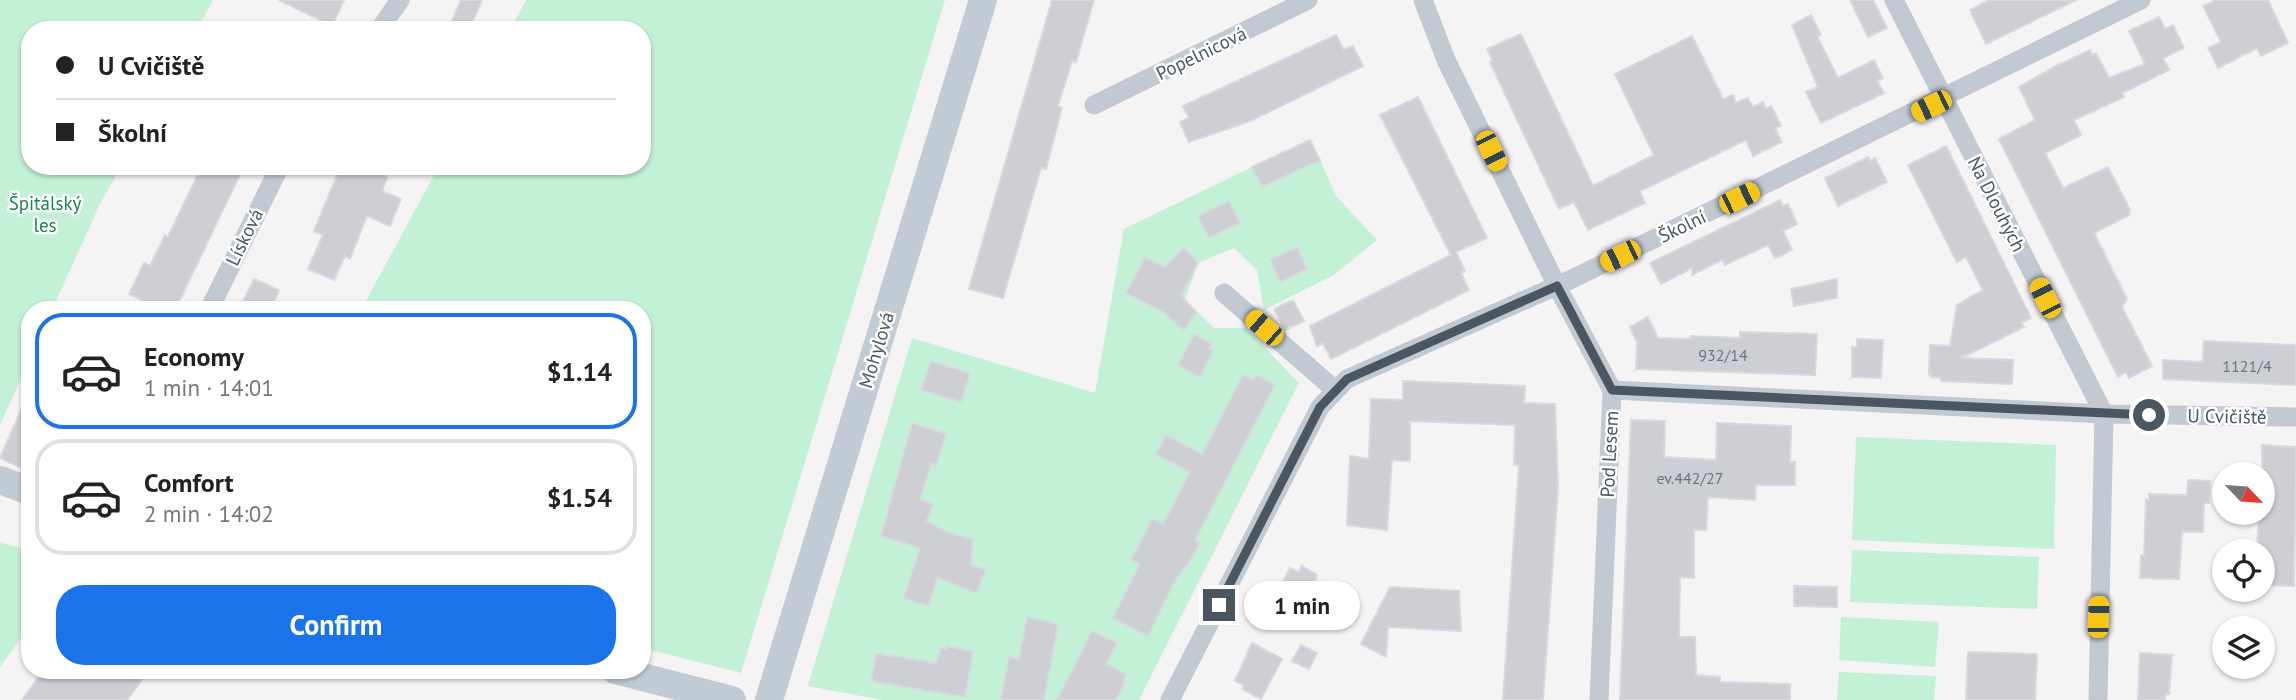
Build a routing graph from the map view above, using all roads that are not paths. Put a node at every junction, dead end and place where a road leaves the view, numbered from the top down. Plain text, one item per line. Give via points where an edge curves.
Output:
1 (400, 0) edge
2 (983, 0) edge
3 (1308, 0) edge
4 (1423, 0) edge
5 (1894, 0) edge
6 (2141, 0) edge
7 (385, 21) edge
8 (1943, 100) junction
9 (1094, 105) dead end
10 (276, 175) edge
11 (1557, 286) junction
12 (1224, 293) dead end
13 (213, 301) edge
14 (1334, 389) junction
15 (1612, 390) junction
16 (2104, 414) junction
17 (2296, 417) edge
18 (0, 480) edge
19 (21, 488) edge
20 (650, 679) edge
21 (732, 700) edge
22 (769, 700) edge
23 (1170, 700) edge
24 (1599, 700) edge
25 (2098, 700) edge

1 - 7 street
2 - 22 street, Mohylová
3 - 9 street, Popelnicová
4 - 11 street, Pod Lesem via 1447,60
5 - 8 street, Na Dlouhých
6 - 8 street, Školní
8 - 11 street, Školní
8 - 16 street, Na Dlouhých
10 - 13 street, Lísková
11 - 14 street, Školní via 1365,370
11 - 15 street, Pod Lesem
12 - 14 street
14 - 23 street, Školní via 1320,407
15 - 16 street, U Cvičiště
15 - 24 street, Pod Lesem
16 - 17 street, U Cvičiště
16 - 25 street, Na Dlouhých
18 - 19 street
20 - 21 street

